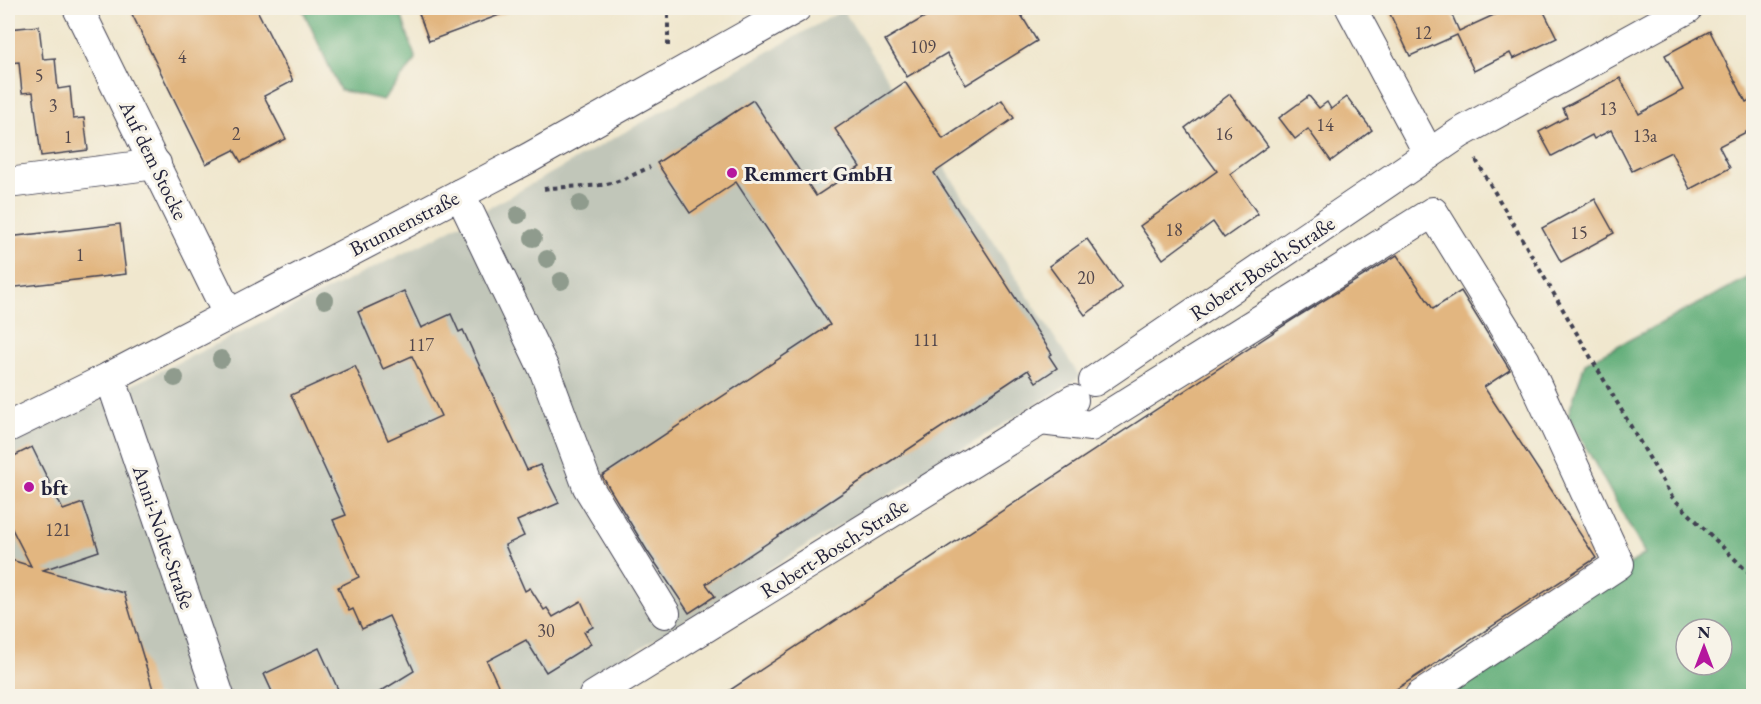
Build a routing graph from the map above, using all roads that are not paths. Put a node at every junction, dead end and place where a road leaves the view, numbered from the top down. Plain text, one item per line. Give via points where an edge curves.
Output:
1 (78, 8) edge
2 (796, 8) edge
3 (1351, 8) edge
4 (1688, 8) edge
5 (1429, 154) junction
6 (156, 164) junction
7 (8, 183) edge
8 (460, 194) junction
9 (228, 314) junction
10 (110, 377) junction
11 (1041, 420) junction
12 (8, 427) edge
13 (665, 613) dead end
14 (219, 696) edge
15 (594, 696) edge
16 (1420, 696) edge

1 - 6 street, Auf dem Stocke
2 - 8 street, Brunnenstraße
3 - 5 street
4 - 5 street, Robert-Bosch-Straße via 1460,133
5 - 11 street, Robert-Bosch-Straße
6 - 7 street
6 - 9 street, Auf dem Stocke
8 - 9 street, Brunnenstraße
8 - 13 street via 544,369 588,487
9 - 10 street, Brunnenstraße
10 - 12 street, Brunnenstraße
10 - 14 street, Anni-Nolte-Straße
11 - 15 street, Robert-Bosch-Straße
11 - 16 street via 1091,426 1432,212 1525,361 1619,564

